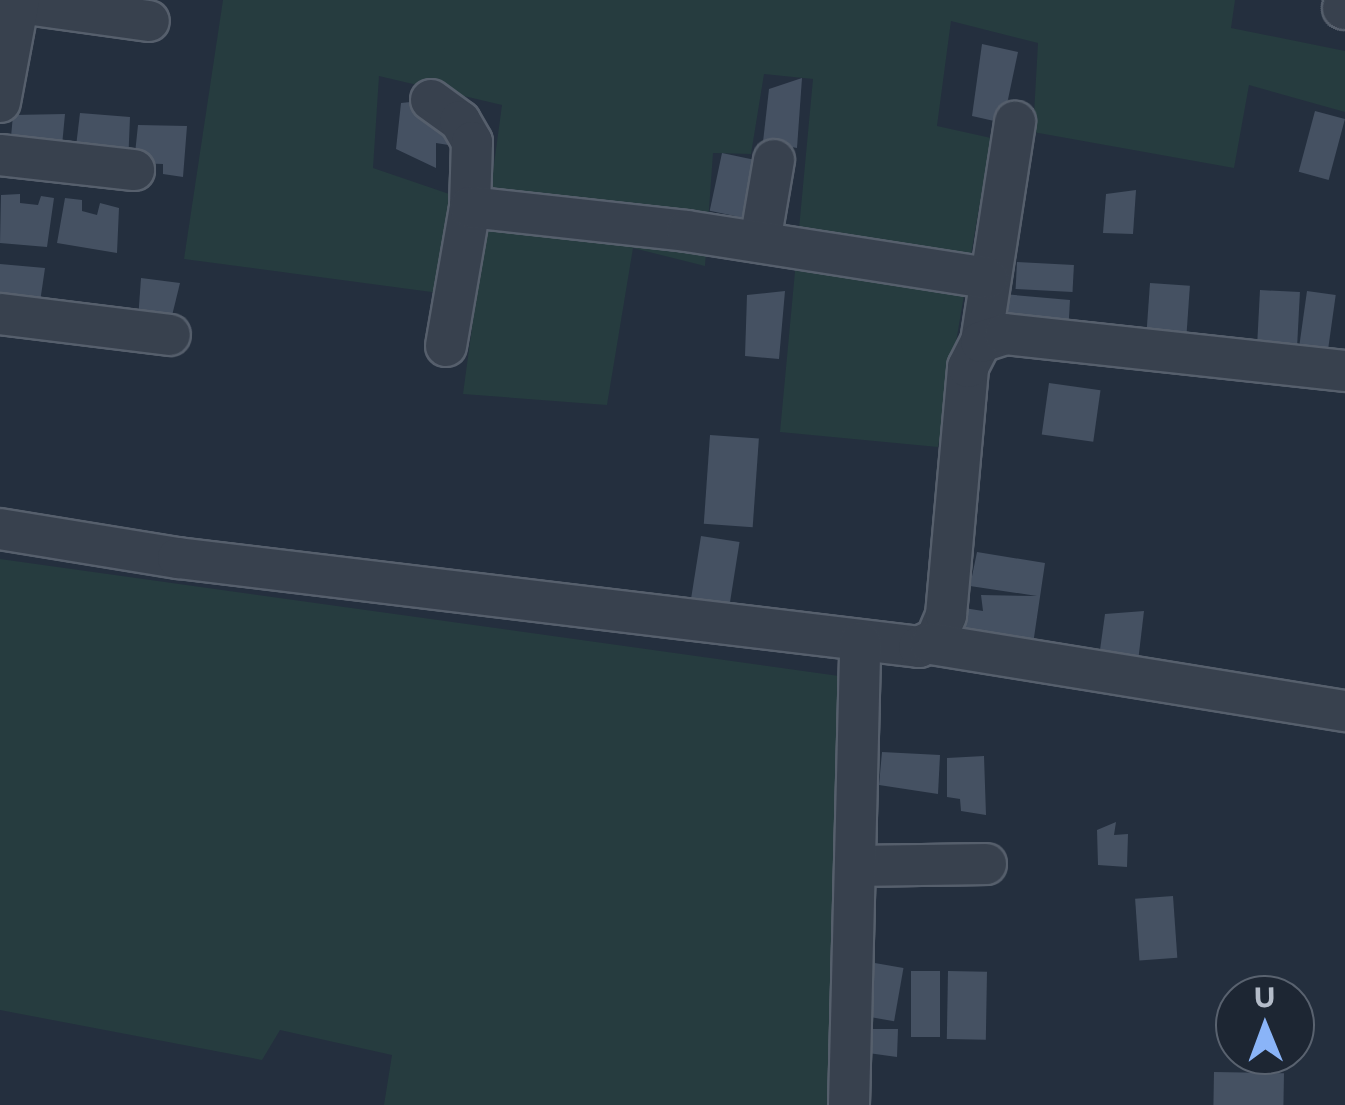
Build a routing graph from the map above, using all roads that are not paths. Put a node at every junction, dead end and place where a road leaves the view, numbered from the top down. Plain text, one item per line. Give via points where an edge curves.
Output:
1 (19, 2) edge
2 (150, 21) dead end
3 (430, 100) dead end
4 (0, 102) edge
5 (1015, 122) dead end
6 (0, 156) edge
7 (774, 160) dead end
8 (134, 170) dead end
9 (470, 207) junction
10 (760, 242) junction
11 (986, 278) junction
12 (0, 314) edge
13 (170, 335) dead end
14 (981, 342) junction
15 (446, 346) dead end
16 (1345, 371) edge
17 (0, 529) edge
18 (860, 642) junction
19 (931, 644) junction
20 (1345, 711) edge
21 (986, 864) dead end
22 (858, 866) junction
23 (849, 1105) edge

1 - 2 street
1 - 4 street
3 - 9 street via 460,121 472,142
5 - 11 street
6 - 8 street
7 - 10 street
9 - 10 street
9 - 15 street
10 - 11 street
11 - 14 street
12 - 13 street
14 - 16 street via 1021,336
14 - 19 street via 968,367 946,616
17 - 18 street via 178,558
18 - 19 street
18 - 22 street
19 - 20 street
21 - 22 street
22 - 23 street

